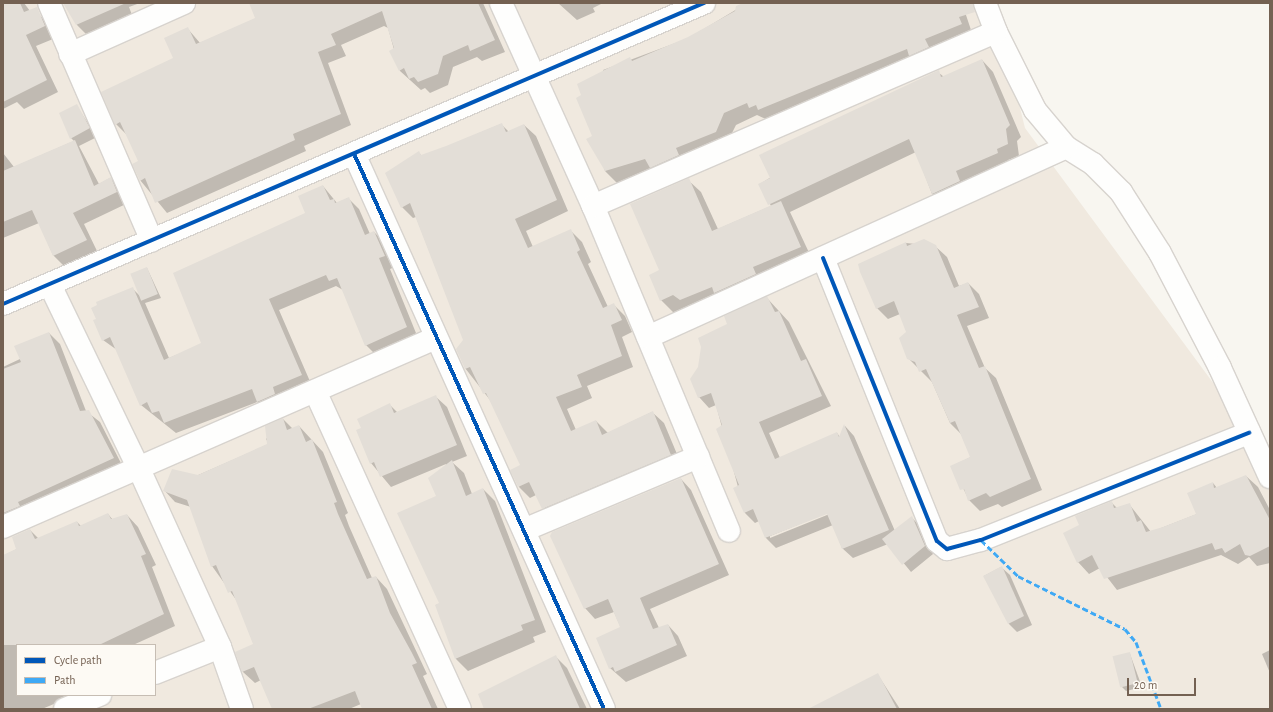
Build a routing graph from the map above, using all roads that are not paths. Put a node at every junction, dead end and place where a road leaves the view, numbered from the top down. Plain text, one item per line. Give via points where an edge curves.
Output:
1 (48, 3) edge
2 (184, 3) edge
3 (501, 3) edge
4 (704, 3) edge
5 (985, 3) edge
6 (996, 32) junction
7 (70, 54) junction
8 (532, 76) junction
9 (1066, 147) junction
10 (355, 156) junction
11 (593, 206) junction
12 (152, 241) junction
13 (823, 258) junction
14 (50, 285) junction
15 (3, 304) edge
16 (648, 337) junction
17 (435, 338) junction
18 (315, 391) junction
19 (1249, 433) junction
20 (698, 457) junction
21 (139, 469) junction
22 (1270, 477) edge
23 (3, 527) edge
24 (524, 530) junction
25 (730, 531) dead end
26 (220, 647) junction
27 (156, 673) edge
28 (98, 696) edge
29 (65, 709) edge
30 (242, 709) edge
31 (460, 709) edge
32 (604, 709) edge

1 - 7 street
2 - 7 street
3 - 8 street
4 - 8 street
5 - 6 street
6 - 9 street via 1035,110
6 - 11 street
7 - 12 street
8 - 10 street
8 - 11 street
9 - 13 street
9 - 19 street via 1093,164 1121,192 1141,223 1216,361
10 - 12 street
10 - 17 street
11 - 16 street
12 - 14 street
13 - 16 street
13 - 19 street via 937,541 947,550 982,540
14 - 15 street
14 - 21 street
16 - 20 street
17 - 18 street
17 - 24 street
18 - 21 street
18 - 31 street
19 - 22 street
20 - 24 street
20 - 25 street
21 - 23 street
21 - 26 street
24 - 32 street
26 - 27 street
26 - 30 street
28 - 29 street

